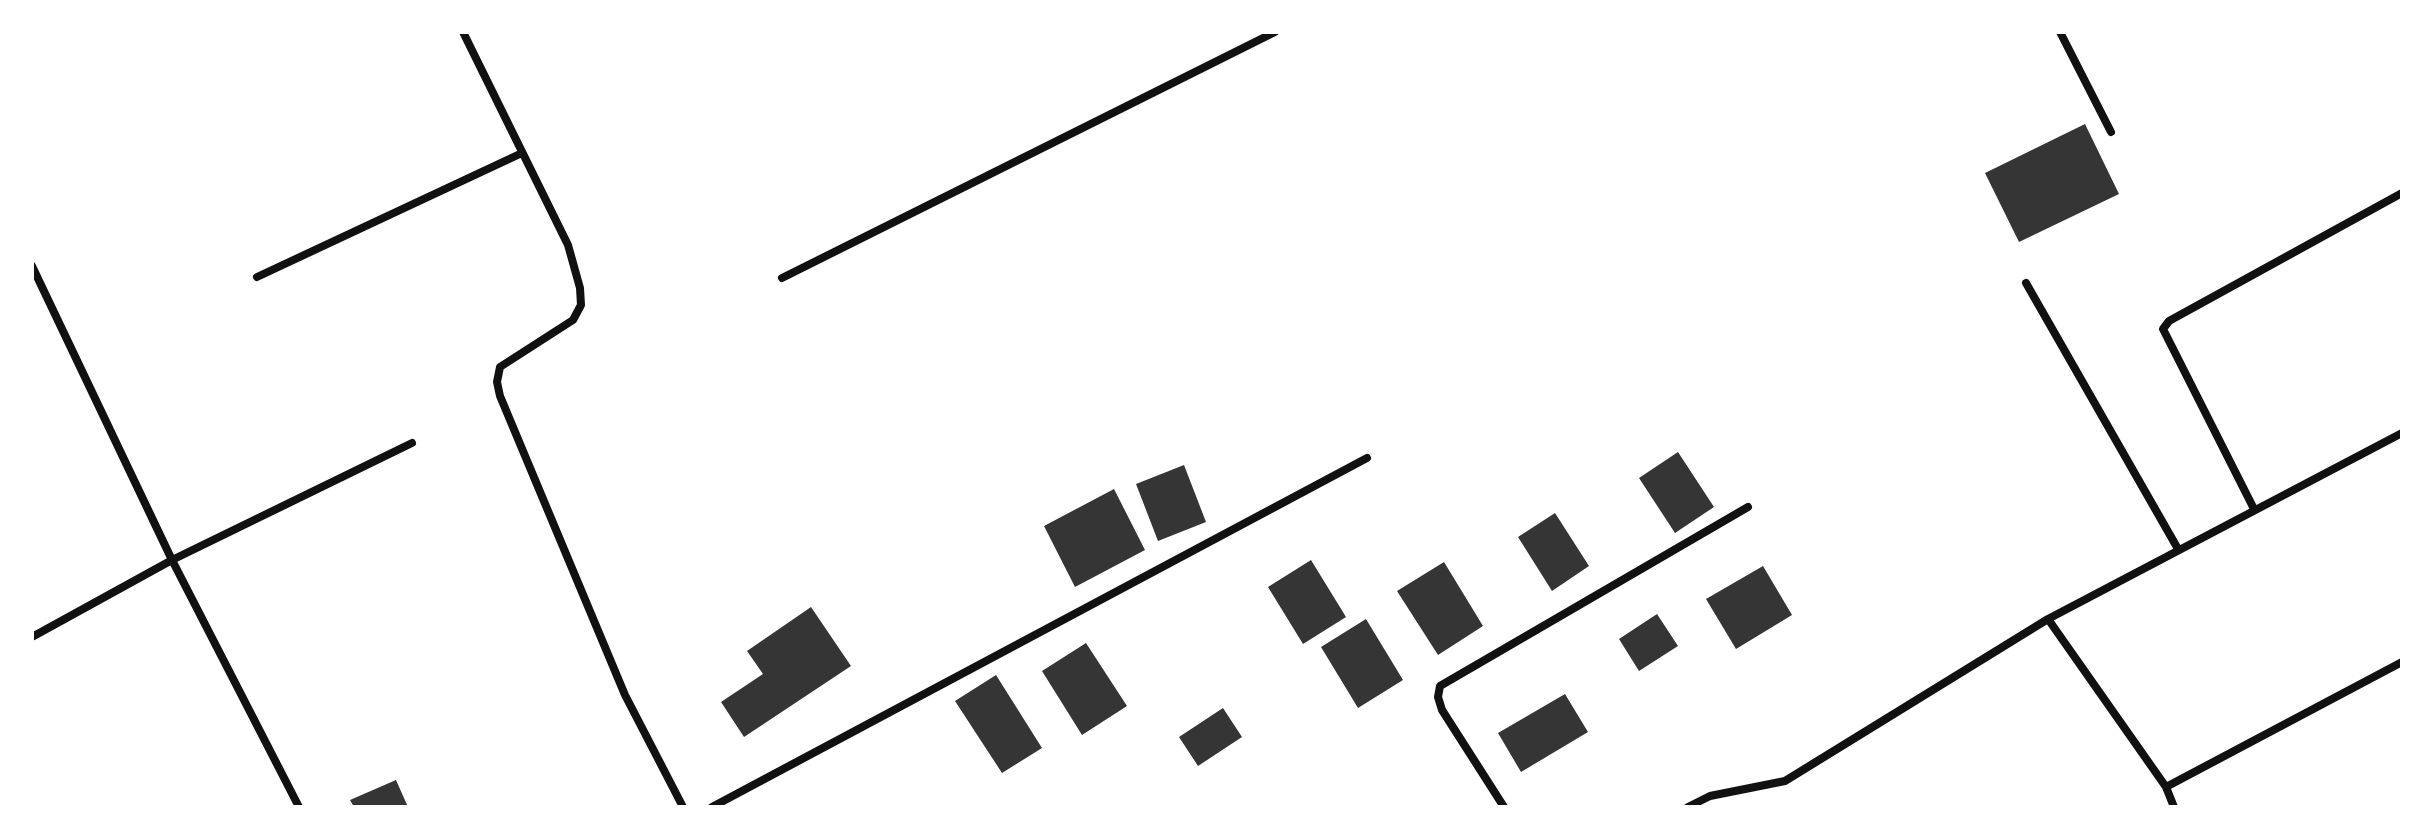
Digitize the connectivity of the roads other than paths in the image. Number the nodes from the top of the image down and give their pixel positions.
1 (463, 32) edge
2 (1275, 32) edge
3 (2060, 32) edge
4 (2111, 132) dead end
5 (522, 153) junction
6 (2402, 193) edge
7 (32, 266) edge
8 (257, 277) dead end
9 (782, 278) dead end
10 (2026, 283) dead end
11 (2402, 433) edge
12 (412, 443) dead end
13 (1367, 458) dead end
14 (1748, 507) dead end
15 (2254, 509) junction
16 (2178, 549) junction
17 (172, 560) junction
18 (2048, 619) junction
19 (32, 637) edge
20 (2402, 662) edge
21 (2166, 787) junction
22 (299, 807) edge
23 (683, 807) edge
24 (712, 807) edge
25 (1504, 807) edge
26 (1688, 807) edge
27 (2174, 807) edge

1 - 5 street
2 - 9 street
3 - 4 street
5 - 8 street
5 - 23 street
6 - 15 street
7 - 17 street
10 - 16 street
11 - 15 street
12 - 17 street
13 - 24 street
14 - 25 street
15 - 16 street
16 - 18 street
17 - 19 street
17 - 22 street
18 - 21 street
18 - 26 street
20 - 21 street
21 - 27 street

